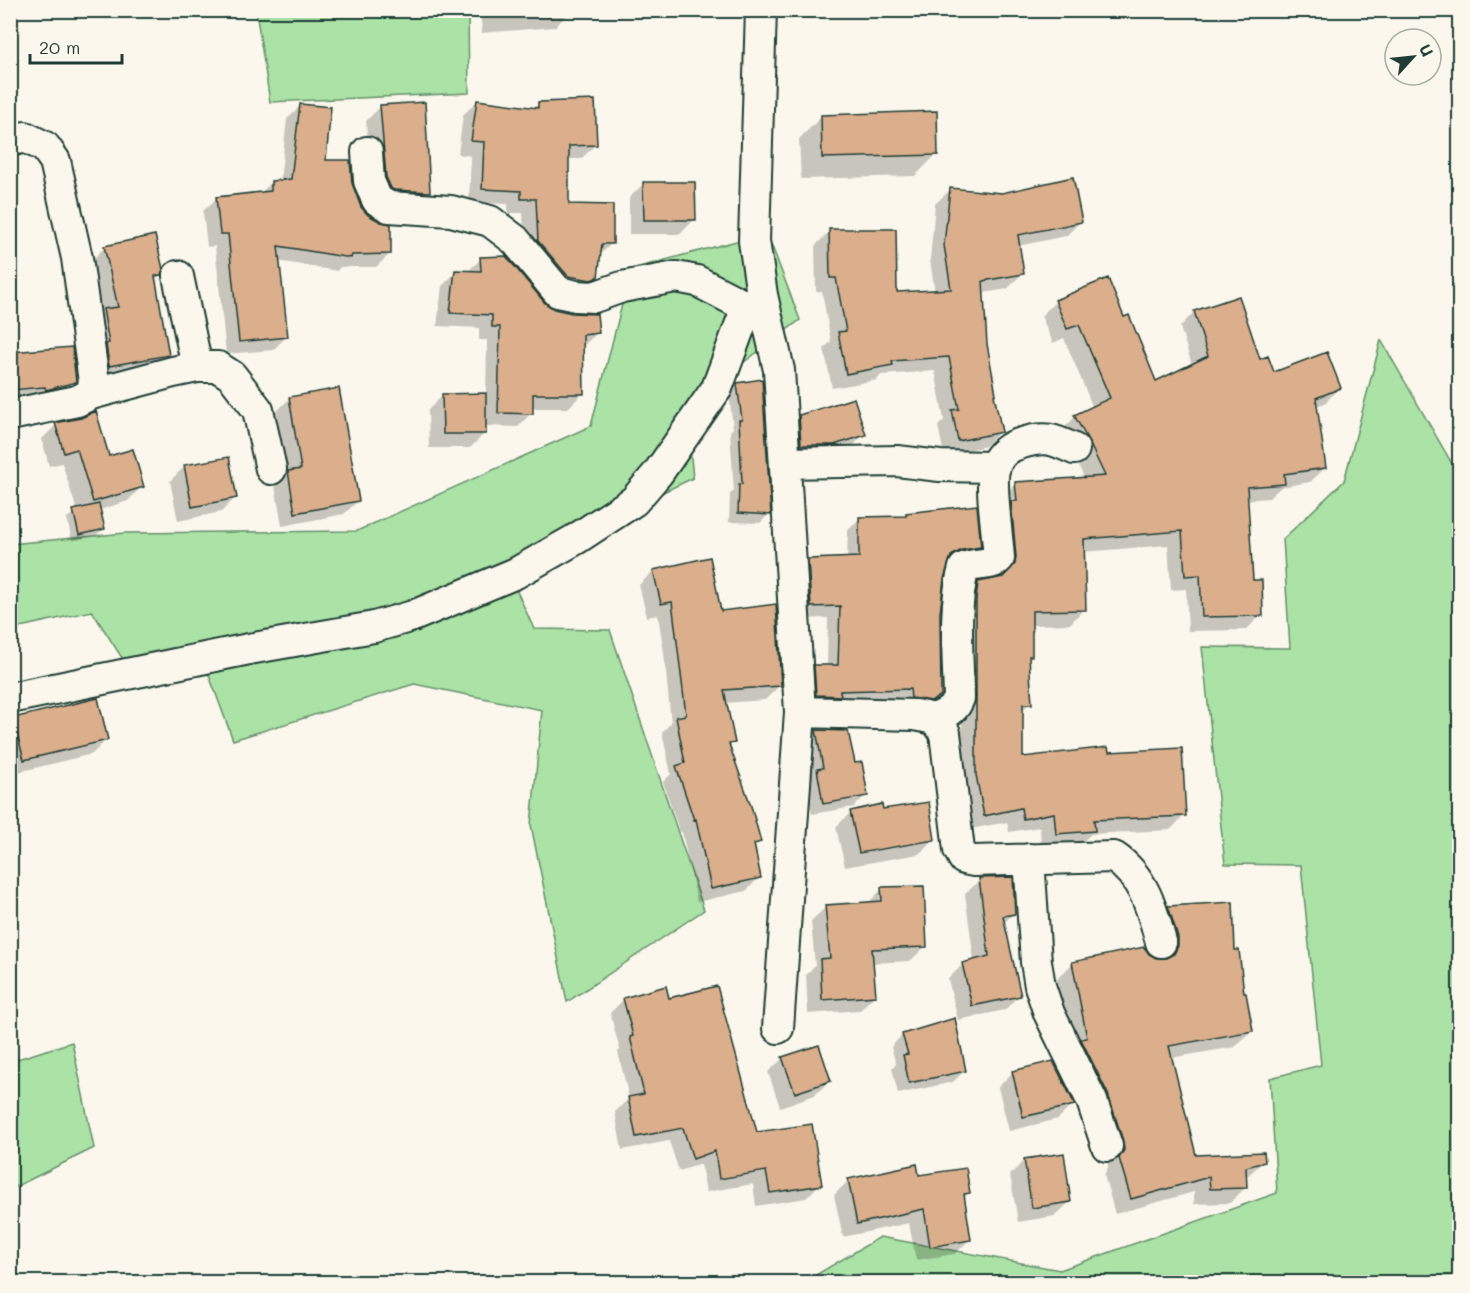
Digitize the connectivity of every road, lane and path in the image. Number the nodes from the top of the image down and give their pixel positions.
1 (761, 10) edge
2 (10, 141) edge
3 (367, 152) dead end
4 (178, 276) dead end
5 (754, 301) junction
6 (197, 367) junction
7 (91, 394) junction
8 (10, 415) edge
9 (1074, 449) dead end
10 (784, 463) junction
11 (995, 467) junction
12 (271, 469) dead end
13 (10, 698) edge
14 (800, 712) junction
15 (935, 719) junction
16 (1029, 860) junction
17 (1161, 942) dead end
18 (778, 1028) dead end
19 (1107, 1146) dead end

1 - 5 street
2 - 7 street
3 - 5 street
4 - 6 street
5 - 10 street
5 - 13 street
6 - 7 street
6 - 12 street
7 - 8 street
9 - 11 street
10 - 11 street
10 - 14 street
11 - 15 street
14 - 15 street
14 - 18 street
15 - 16 street
16 - 17 street
16 - 19 street

